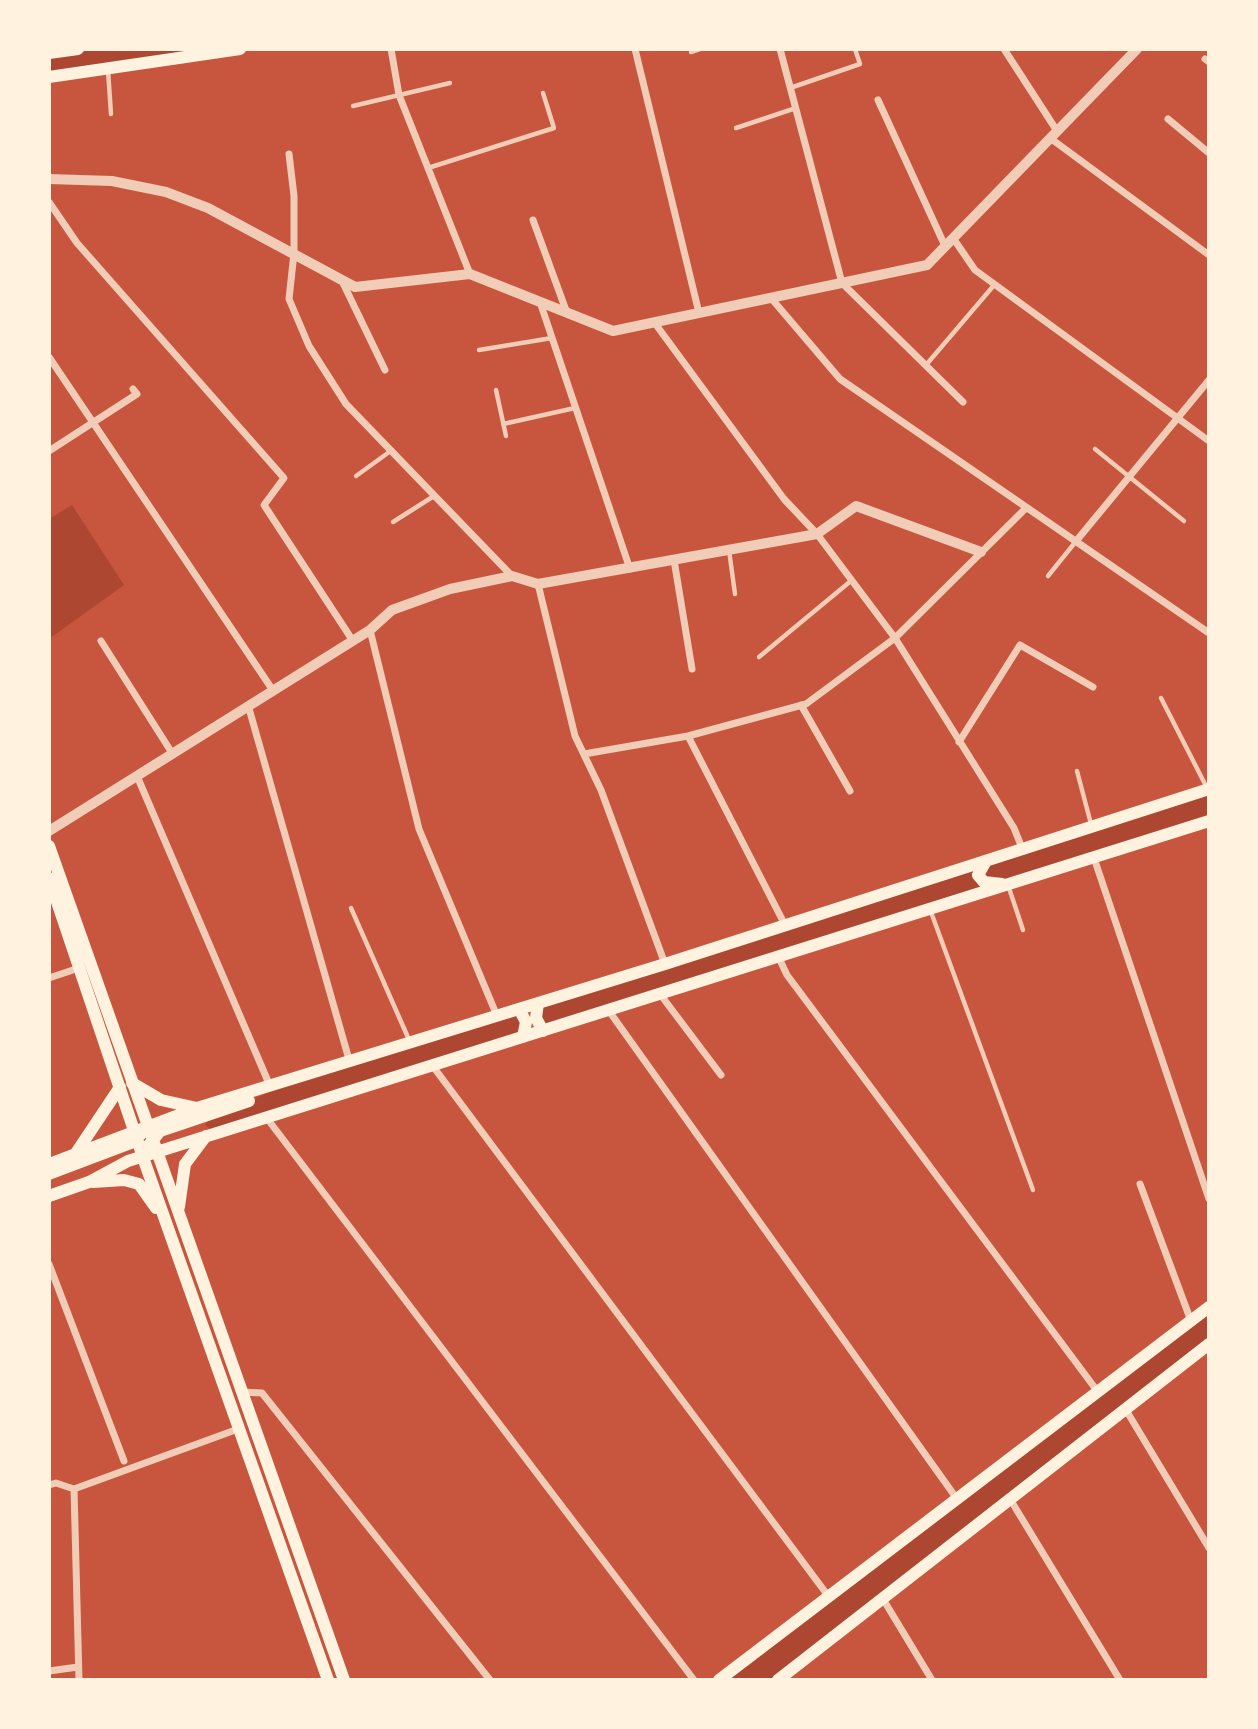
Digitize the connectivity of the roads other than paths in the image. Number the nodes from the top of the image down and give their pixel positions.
1 (78, 49) edge
2 (240, 49) edge
3 (391, 49) edge
4 (635, 49) edge
5 (701, 49) edge
6 (780, 49) edge
7 (855, 49) edge
8 (1004, 49) edge
9 (1136, 49) edge
10 (55, 51) edge
11 (691, 52) dead end
12 (108, 69) junction
13 (49, 77) edge
14 (450, 83) dead end
15 (790, 88) junction
16 (543, 93) dead end
17 (399, 95) junction
18 (878, 100) dead end
19 (353, 106) dead end
20 (796, 108) junction
21 (111, 114) dead end
22 (1168, 119) dead end
23 (736, 128) dead end
24 (1054, 134) junction
25 (1209, 153) edge
26 (289, 154) dead end
27 (428, 169) junction
28 (49, 179) edge
29 (49, 202) edge
30 (533, 220) dead end
31 (949, 242) junction
32 (294, 253) junction
33 (1209, 255) edge
34 (470, 274) junction
35 (342, 281) junction
36 (842, 283) junction
37 (995, 284) junction
38 (771, 298) junction
39 (540, 302) junction
40 (567, 313) junction
41 (699, 313) junction
42 (654, 323) junction
43 (552, 338) junction
44 (479, 350) dead end
45 (49, 357) edge
46 (926, 365) junction
47 (385, 370) dead end
48 (1209, 380) edge
49 (133, 388) dead end
50 (496, 390) dead end
51 (963, 402) dead end
52 (575, 408) junction
53 (1178, 417) junction
54 (93, 423) junction
55 (503, 424) junction
56 (506, 436) dead end
57 (1209, 441) edge
58 (1094, 449) dead end
59 (49, 450) edge
60 (392, 450) junction
61 (356, 476) dead end
62 (1130, 476) junction
63 (436, 494) junction
64 (1025, 509) junction
65 (1184, 521) dead end
66 (393, 522) dead end
67 (817, 534) junction
68 (1077, 540) junction
69 (729, 550) junction
70 (981, 552) junction
71 (674, 560) junction
72 (630, 569) junction
73 (512, 576) junction
74 (1048, 576) dead end
75 (852, 580) junction
76 (538, 584) junction
77 (736, 594) dead end
78 (370, 630) junction
79 (1209, 633) edge
80 (895, 638) junction
81 (101, 641) dead end
82 (353, 641) junction
83 (759, 657) dead end
84 (692, 669) dead end
85 (1093, 687) dead end
86 (272, 689) junction
87 (1161, 698) dead end
88 (248, 705) junction
89 (801, 705) junction
90 (688, 736) junction
91 (959, 743) junction
92 (172, 753) junction
93 (584, 754) junction
94 (1077, 771) dead end
95 (137, 775) junction
96 (1209, 789) edge
97 (850, 791) dead end
98 (1209, 821) edge
99 (1092, 827) junction
100 (49, 831) edge
101 (49, 846) edge
102 (1022, 848) junction
103 (1094, 858) junction
104 (986, 860) junction
105 (49, 878) edge
106 (1006, 884) junction
107 (351, 908) dead end
108 (929, 908) junction
109 (785, 925) junction
110 (1023, 930) dead end
111 (778, 955) junction
112 (665, 964) junction
113 (79, 968) junction
114 (49, 978) edge
115 (660, 994) junction
116 (538, 1003) junction
117 (519, 1009) junction
118 (610, 1011) junction
119 (497, 1016) junction
120 (543, 1031) junction
121 (523, 1037) junction
122 (411, 1042) junction
123 (350, 1063) junction
124 (432, 1065) junction
125 (721, 1075) dead end
126 (300, 1077) junction
127 (126, 1085) junction
128 (270, 1086) junction
129 (197, 1108) junction
130 (266, 1117) junction
131 (136, 1134) junction
132 (206, 1136) junction
133 (157, 1139) junction
134 (76, 1153) junction
135 (143, 1156) junction
136 (49, 1164) edge
137 (49, 1174) edge
138 (89, 1182) junction
139 (1140, 1184) dead end
140 (1033, 1190) dead end
141 (49, 1196) edge
142 (1209, 1199) edge
143 (179, 1214) junction
144 (165, 1221) junction
145 (49, 1264) edge
146 (1209, 1307) edge
147 (1191, 1321) junction
148 (1209, 1344) edge
149 (241, 1392) junction
150 (1098, 1392) junction
151 (1126, 1410) junction
152 (238, 1429) junction
153 (124, 1461) dead end
154 (49, 1485) edge
155 (74, 1489) junction
156 (957, 1499) junction
157 (1010, 1499) junction
158 (1209, 1548) edge
159 (829, 1597) junction
160 (883, 1599) junction
161 (78, 1667) junction
162 (49, 1671) edge
163 (79, 1680) edge
164 (328, 1680) edge
165 (344, 1680) edge
166 (491, 1680) edge
167 (694, 1680) edge
168 (719, 1680) edge
169 (778, 1680) edge
170 (932, 1680) edge
171 (1120, 1680) edge

1 - 10 main road
2 - 12 main road
3 - 17 street
4 - 41 street
5 - 11 lane
6 - 15 street
7 - 15 lane
8 - 24 street
9 - 24 street
12 - 13 main road
12 - 21 lane
14 - 17 lane
15 - 20 street
16 - 27 lane
17 - 19 lane
17 - 27 street
18 - 31 street
20 - 23 lane
20 - 36 street
22 - 25 street
24 - 31 street
24 - 33 street
26 - 32 street
27 - 34 street
28 - 32 street
29 - 82 street
30 - 40 street
31 - 36 street
31 - 37 street
32 - 35 street
32 - 60 street
34 - 35 street
34 - 39 street
35 - 47 street
36 - 38 street
36 - 46 street
37 - 46 lane
37 - 53 street
38 - 41 street
38 - 64 street
39 - 40 street
39 - 43 street
40 - 42 street
41 - 42 street
42 - 67 street
43 - 44 lane
43 - 52 street
45 - 54 street
46 - 51 street
48 - 53 street
49 - 54 street
50 - 55 lane
52 - 55 lane
52 - 72 street
53 - 57 street
53 - 62 street
54 - 59 street
54 - 86 street
55 - 56 lane
58 - 62 lane
60 - 61 lane
60 - 63 street
62 - 65 lane
62 - 68 street
63 - 66 lane
63 - 73 street
64 - 68 street
64 - 70 street
67 - 69 street
67 - 70 street
67 - 75 street
68 - 74 lane
68 - 79 street
69 - 71 street
69 - 77 lane
70 - 80 street
71 - 72 street
71 - 84 street
72 - 76 street
73 - 76 street
73 - 78 street
75 - 80 street
75 - 83 lane
76 - 93 street
78 - 82 street
78 - 119 street
80 - 89 street
80 - 91 street
81 - 92 street
82 - 86 street
85 - 91 street
86 - 88 street
87 - 96 lane
88 - 92 street
88 - 123 street
89 - 90 street
89 - 97 street
90 - 93 street
90 - 109 street
91 - 102 street
92 - 95 street
93 - 112 street
94 - 99 lane
95 - 100 street
95 - 128 street
96 - 99 main road
98 - 103 main road
99 - 102 main road
101 - 127 main road
102 - 104 main road
103 - 106 main road
103 - 142 street
104 - 106 main road
104 - 109 main road
105 - 113 main road
106 - 108 main road
106 - 110 lane
107 - 122 lane
108 - 111 main road
108 - 140 lane
109 - 112 main road
111 - 115 main road
111 - 150 street
112 - 116 main road
113 - 114 street
113 - 127 main road
115 - 118 main road
115 - 125 street
116 - 117 main road
116 - 120 main road
117 - 119 main road
117 - 121 main road
118 - 120 main road
118 - 156 street
119 - 122 main road
120 - 121 main road
121 - 124 main road
122 - 123 main road
123 - 126 main road
124 - 130 main road
124 - 159 street
126 - 128 main road
126 - 133 main road
127 - 129 main road
127 - 131 main road
127 - 133 main road
127 - 134 main road
128 - 129 main road
129 - 133 main road
130 - 132 main road
130 - 167 street
131 - 133 main road
131 - 134 main road
131 - 135 main road
131 - 137 main road
132 - 133 main road
132 - 143 main road
133 - 135 main road
133 - 143 main road
134 - 136 main road
135 - 138 main road
135 - 144 main road
138 - 141 main road
138 - 144 main road
139 - 147 street
143 - 149 main road
144 - 152 main road
145 - 153 street
146 - 147 main road
147 - 150 main road
148 - 151 main road
149 - 165 main road
149 - 166 street
150 - 156 main road
151 - 157 main road
151 - 158 street
152 - 155 street
152 - 164 main road
154 - 155 street
155 - 161 street
156 - 159 main road
157 - 160 main road
157 - 171 street
159 - 168 main road
160 - 169 main road
160 - 170 street
161 - 162 street
161 - 163 street

